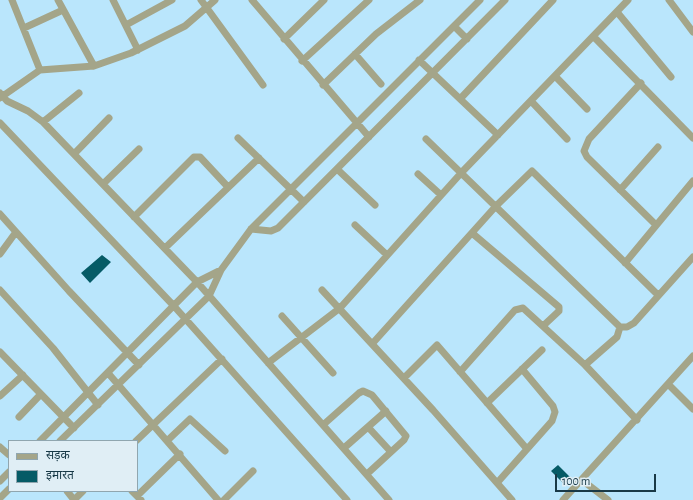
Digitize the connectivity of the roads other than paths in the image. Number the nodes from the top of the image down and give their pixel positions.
1 (12, 0) edge
2 (58, 0) edge
3 (113, 0) edge
4 (172, 0) edge
5 (200, 0) edge
6 (215, 0) edge
7 (252, 0) edge
8 (324, 0) edge
9 (369, 0) edge
10 (420, 0) edge
11 (480, 0) edge
12 (553, 0) edge
13 (628, 0) edge
14 (669, 0) edge
15 (500, 2) edge
16 (207, 8) junction
17 (63, 10) junction
18 (618, 12) junction
19 (126, 25) junction
20 (454, 26) junction
21 (24, 28) junction
22 (693, 32) edge
23 (594, 37) junction
24 (284, 38) junction
25 (467, 39) junction
26 (138, 50) junction
27 (355, 54) junction
28 (302, 60) junction
29 (419, 60) junction
30 (94, 66) junction
31 (40, 70) junction
32 (433, 73) junction
33 (555, 76) junction
34 (671, 77) dead end
35 (640, 83) junction
36 (381, 84) dead end
37 (263, 85) dead end
38 (323, 85) junction
39 (79, 93) dead end
40 (1, 96) edge
41 (460, 99) junction
42 (531, 101) junction
43 (587, 110) dead end
44 (109, 118) dead end
45 (43, 122) junction
46 (356, 123) junction
47 (0, 124) edge
48 (498, 135) junction
49 (369, 137) junction
50 (238, 138) dead end
51 (567, 138) dead end
52 (693, 138) edge
53 (426, 139) dead end
54 (658, 147) dead end
55 (139, 148) dead end
56 (74, 154) junction
57 (259, 158) junction
58 (337, 169) junction
59 (462, 172) junction
60 (418, 174) dead end
61 (693, 181) edge
62 (103, 184) junction
63 (228, 188) junction
64 (290, 189) junction
65 (620, 190) junction
66 (441, 195) junction
67 (304, 202) junction
68 (375, 205) dead end
69 (496, 206) junction
70 (0, 214) edge
71 (134, 217) junction
72 (656, 224) junction
73 (354, 225) dead end
74 (251, 229) junction
75 (16, 232) junction
76 (472, 233) junction
77 (165, 248) junction
78 (0, 254) edge
79 (387, 255) junction
80 (693, 257) edge
81 (625, 263) junction
82 (221, 270) junction
83 (197, 282) junction
84 (0, 290) edge
85 (322, 290) dead end
86 (658, 295) junction
87 (210, 296) junction
88 (173, 305) junction
89 (340, 308) junction
90 (282, 316) dead end
91 (186, 319) junction
92 (543, 326) junction
93 (620, 327) junction
94 (302, 337) junction
95 (372, 344) junction
96 (542, 350) dead end
97 (0, 352) edge
98 (128, 353) junction
99 (693, 356) edge
100 (222, 359) junction
101 (268, 363) junction
102 (139, 364) junction
103 (585, 365) junction
104 (522, 369) junction
105 (460, 372) junction
106 (108, 373) junction
107 (333, 373) dead end
108 (23, 375) junction
109 (404, 378) junction
110 (119, 384) junction
111 (668, 384) junction
112 (88, 393) junction
113 (41, 394) junction
114 (0, 396) edge
115 (487, 403) junction
116 (98, 405) junction
117 (693, 409) edge
118 (386, 411) junction
119 (18, 417) dead end
120 (63, 417) junction
121 (636, 420) junction
122 (154, 424) junction
123 (323, 425) junction
124 (368, 427) junction
125 (74, 428) junction
126 (41, 440) edge
127 (61, 440) edge
128 (137, 440) edge
129 (168, 440) junction
130 (0, 446) edge
131 (344, 448) junction
132 (527, 449) junction
133 (225, 451) dead end
134 (391, 452) junction
135 (8, 454) edge
136 (180, 454) junction
137 (253, 471) dead end
138 (8, 473) edge
139 (367, 474) junction
140 (0, 480) edge
141 (582, 480) junction
142 (497, 484) junction
143 (8, 491) edge
144 (69, 492) edge
145 (136, 496) edge
146 (78, 497) edge
147 (0, 498) edge
148 (343, 498) edge
149 (387, 499) edge
150 (218, 500) edge
151 (224, 500) edge
152 (512, 500) edge
153 (563, 500) edge
154 (608, 500) edge

1 - 21 street
2 - 17 street
3 - 19 street
4 - 19 street
5 - 16 street
6 - 16 street
7 - 24 street
8 - 24 street
9 - 28 street
10 - 27 street
11 - 20 street
12 - 41 street
13 - 18 street
14 - 22 street
15 - 25 street
16 - 26 street
16 - 37 street
17 - 21 street
17 - 30 street
18 - 23 street
18 - 34 street
19 - 26 street
20 - 25 street
20 - 29 street
21 - 31 street
23 - 33 street
23 - 35 street
24 - 28 street
25 - 32 street
26 - 30 street
27 - 36 street
27 - 38 street
28 - 38 street
29 - 32 street
29 - 46 street
30 - 31 street
31 - 40 street
32 - 41 street
32 - 49 street
33 - 42 street
33 - 43 street
35 - 52 street
35 - 65 street
38 - 46 street
39 - 45 street
40 - 45 street
41 - 48 street
42 - 48 street
42 - 51 street
44 - 56 street
45 - 56 street
46 - 49 street
46 - 64 street
47 - 88 street
48 - 59 street
49 - 58 street
50 - 57 street
53 - 59 street
54 - 65 street
55 - 62 street
56 - 62 street
57 - 63 street
57 - 64 street
58 - 67 street
58 - 68 street
59 - 66 street
59 - 69 street
60 - 66 street
61 - 72 street
62 - 71 street
63 - 71 street
63 - 77 street
64 - 67 street
64 - 74 street
65 - 72 street
66 - 79 street
67 - 74 street
69 - 76 street
69 - 81 street
69 - 93 street
70 - 75 street
71 - 77 street
72 - 81 street
73 - 79 street
74 - 82 street
75 - 78 street
75 - 98 street
76 - 92 street
76 - 95 street
77 - 83 street
79 - 89 street
80 - 86 street
81 - 86 street
82 - 83 street
82 - 87 street
83 - 87 street
83 - 88 street
84 - 112 street
85 - 89 street
86 - 93 street
87 - 91 street
87 - 101 street
88 - 91 street
88 - 98 street
89 - 94 street
89 - 95 street
90 - 94 street
91 - 100 street
91 - 102 street
92 - 103 street
92 - 105 street
93 - 103 street
94 - 101 street
94 - 107 street
95 - 109 street
96 - 104 street
97 - 108 street
98 - 102 street
98 - 106 street
99 - 111 street
100 - 122 street
100 - 148 street
101 - 123 street
102 - 110 street
103 - 121 street
104 - 115 street
104 - 132 street
105 - 109 street
105 - 115 street
106 - 110 street
106 - 112 street
108 - 113 street
108 - 114 street
109 - 142 street
110 - 116 street
110 - 122 street
111 - 117 street
111 - 121 street
112 - 116 street
112 - 120 street
113 - 119 street
113 - 120 street
115 - 132 street
116 - 125 street
118 - 123 street
118 - 124 street
118 - 134 street
120 - 125 street
120 - 126 street
121 - 141 street
122 - 128 street
122 - 129 street
123 - 131 street
124 - 131 street
124 - 134 street
125 - 127 street
129 - 133 street
129 - 136 street
130 - 135 street
131 - 139 street
132 - 142 street
134 - 139 street
136 - 145 street
136 - 150 street
137 - 151 street
138 - 140 street
139 - 149 street
141 - 153 street
141 - 154 street
142 - 152 street
143 - 147 street
144 - 146 street

